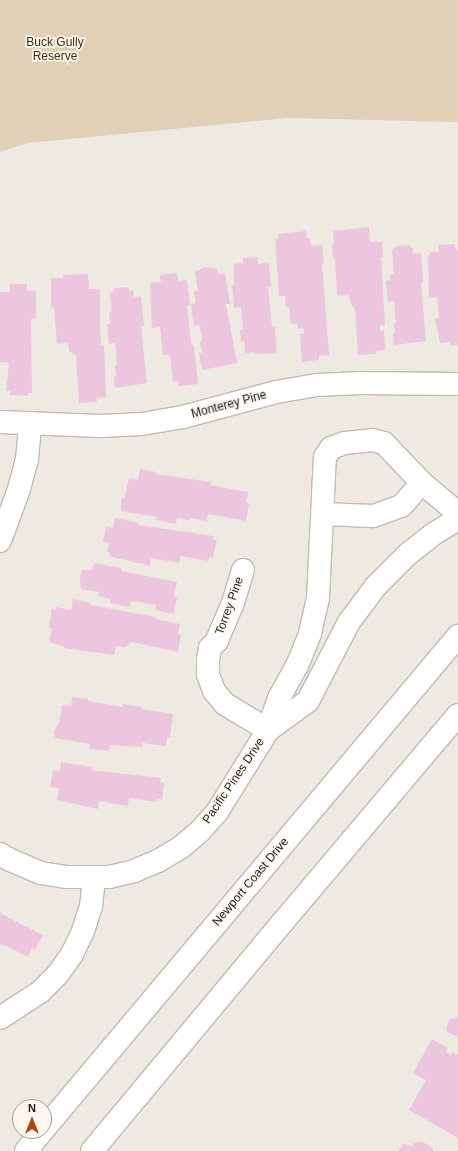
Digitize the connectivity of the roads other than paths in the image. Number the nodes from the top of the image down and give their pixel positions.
1 (458, 384) edge
2 (0, 422) edge
3 (30, 423) junction
4 (422, 483) junction
5 (323, 514) junction
6 (458, 514) edge
7 (458, 520) edge
8 (0, 541) edge
9 (243, 570) dead end
10 (458, 636) edge
11 (458, 715) edge
12 (268, 730) junction
13 (0, 854) edge
14 (94, 878) junction
15 (0, 1018) edge
16 (52, 1119) edge
17 (36, 1139) edge
18 (26, 1151) edge
19 (92, 1151) edge

1 - 3 street, Monterey Pine
2 - 3 street, Monterey Pine
3 - 8 street
4 - 5 street
4 - 5 street, Pacific Pines Drive
4 - 6 street, Pacific Pines Drive
5 - 12 street, Pacific Pines Drive
7 - 12 street, Pacific Pines Drive
9 - 12 street, Torrey Pine
10 - 16 street, Newport Coast Drive
11 - 19 street
12 - 14 street, Pacific Pines Drive
13 - 14 street, Pacific Pines Drive
14 - 15 street
17 - 18 street, Newport Coast Drive

